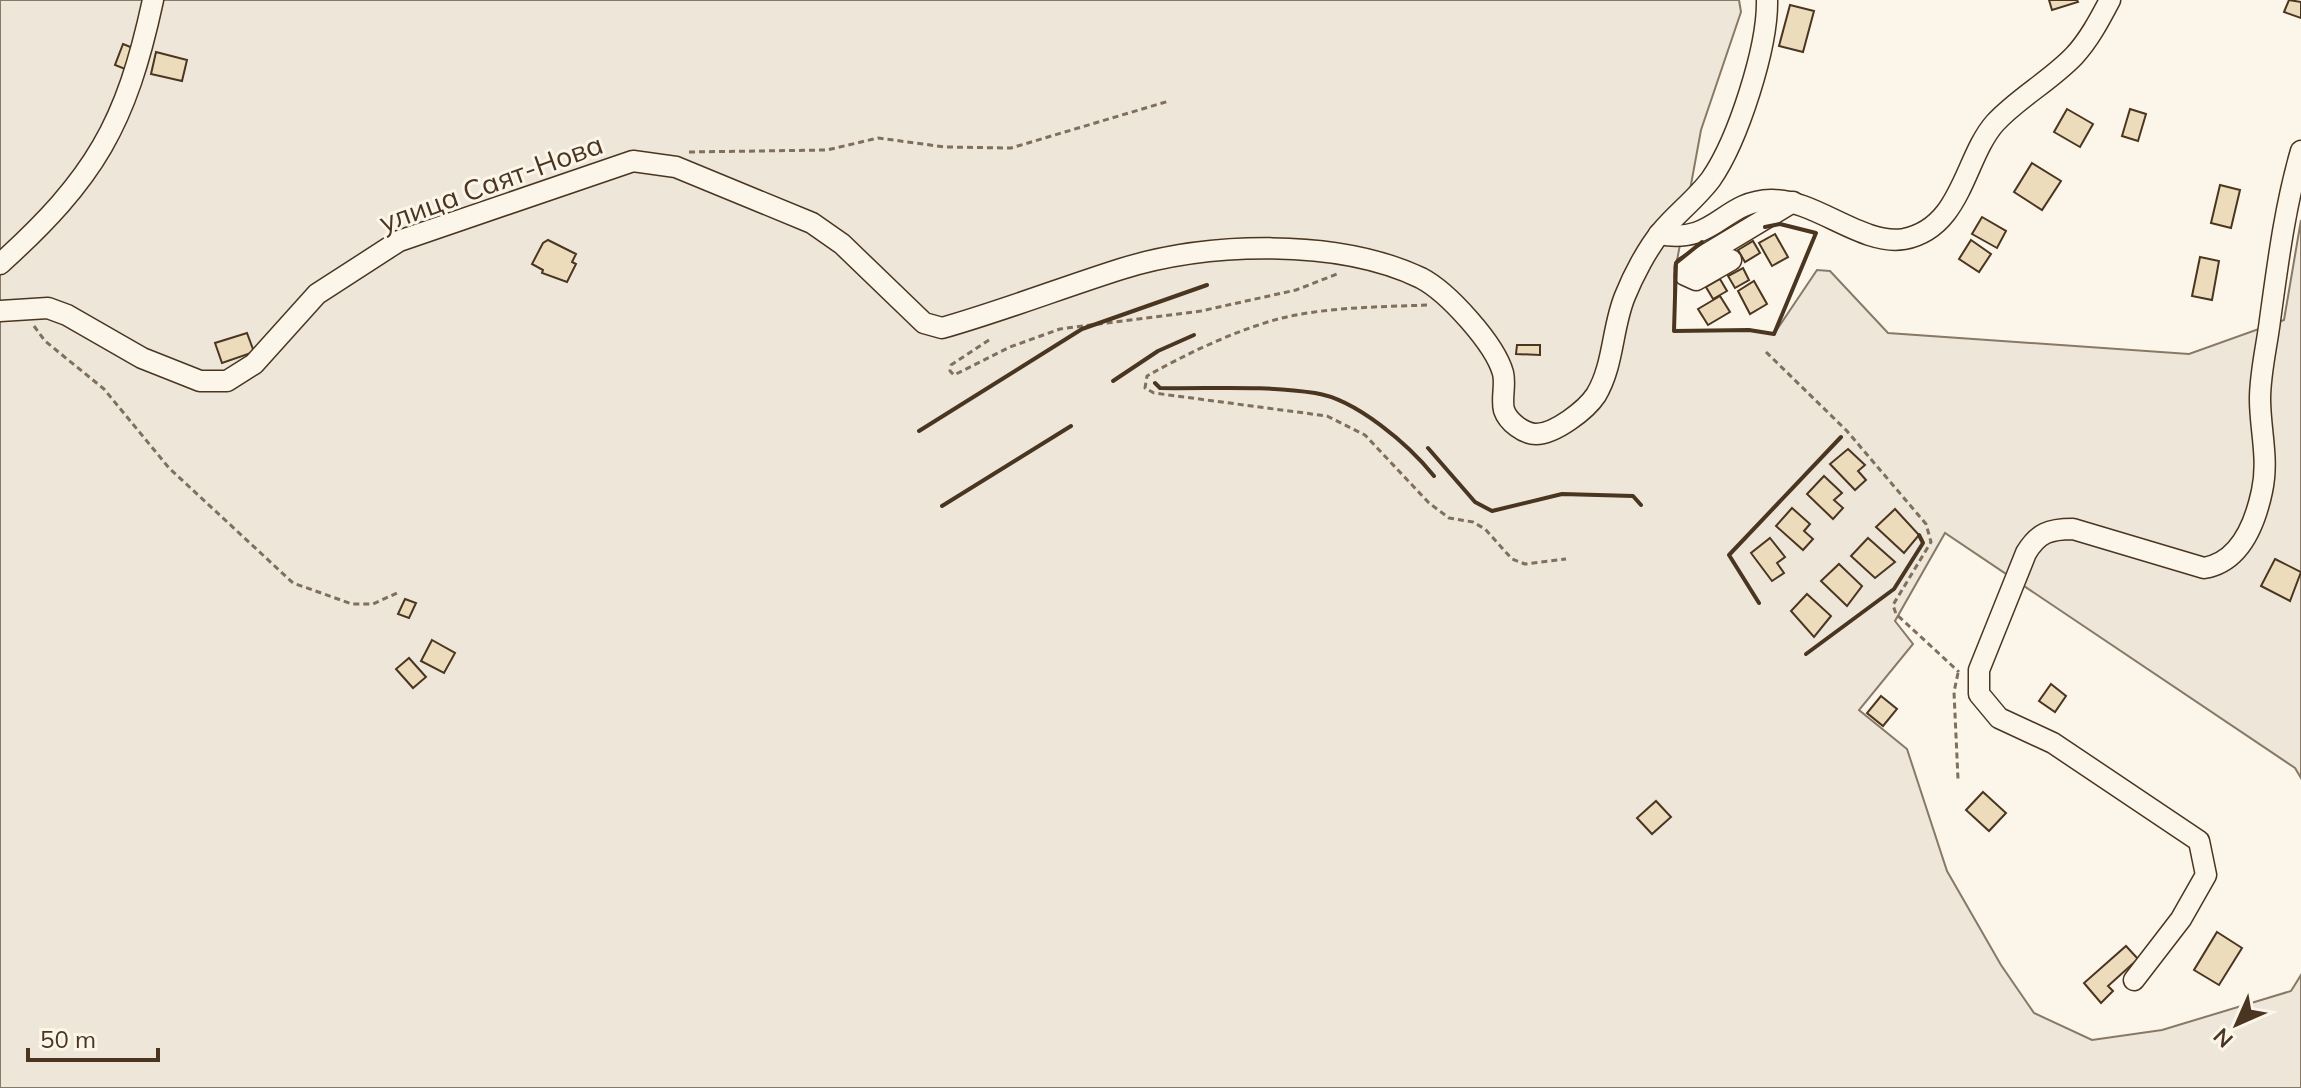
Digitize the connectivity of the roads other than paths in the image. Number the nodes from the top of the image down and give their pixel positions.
1 (153, 0) edge
2 (1767, 0) edge
3 (2110, 0) edge
4 (2301, 151) edge
5 (1793, 202) junction
6 (1659, 234) junction
7 (1731, 260) dead end
8 (0, 264) edge
9 (0, 311) edge
10 (2134, 980) dead end

1 - 8 street
2 - 6 street
3 - 5 street
4 - 10 street
5 - 6 street
5 - 7 street
6 - 9 street, улица Саят-Нова

